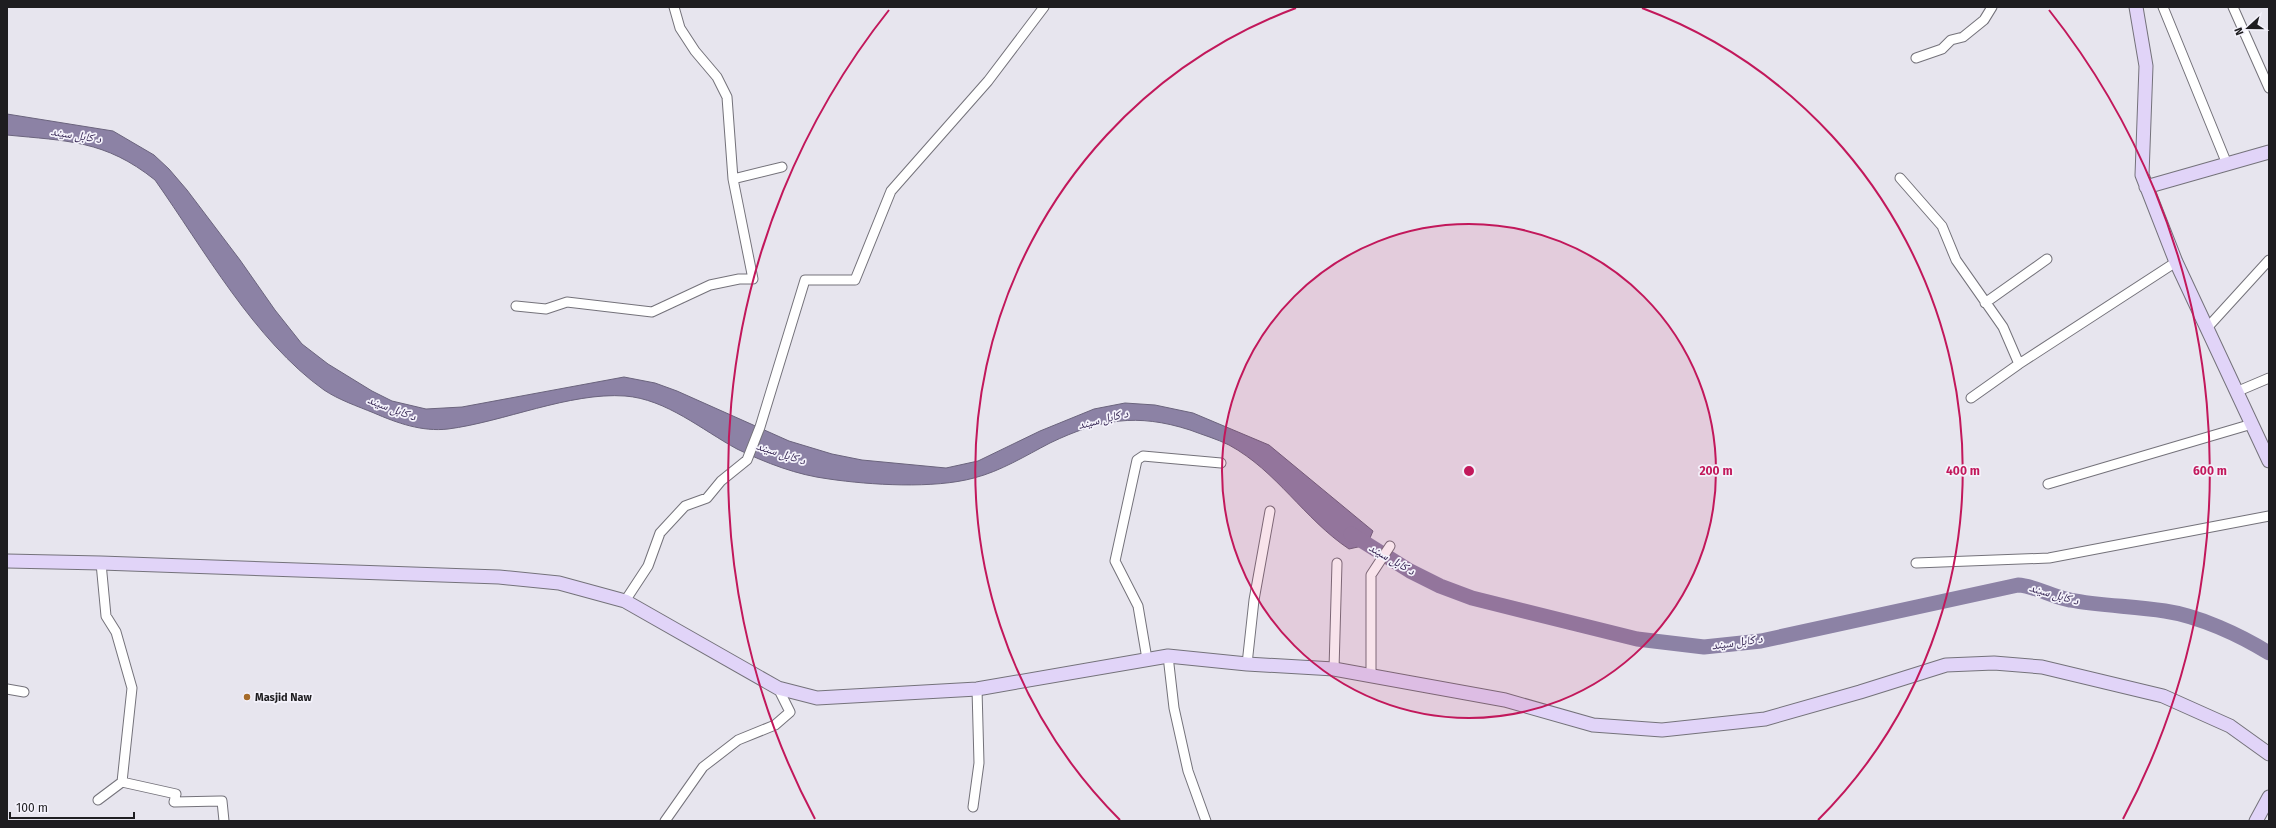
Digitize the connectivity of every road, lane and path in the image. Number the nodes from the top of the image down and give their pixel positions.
1 (674, 7) edge
2 (1044, 7) edge
3 (1992, 7) edge
4 (2136, 7) edge
5 (2163, 7) edge
6 (2233, 7) edge
7 (1916, 58) dead end
8 (2269, 88) edge
9 (2269, 152) edge
10 (2227, 164) junction
11 (782, 167) dead end
12 (1900, 178) dead end
13 (733, 179) junction
14 (2146, 187) junction
15 (2047, 259) dead end
16 (2269, 260) edge
17 (2176, 262) junction
18 (1985, 303) junction
19 (516, 306) dead end
20 (2207, 328) junction
21 (2019, 364) junction
22 (2269, 378) edge
23 (2236, 392) junction
24 (1970, 398) dead end
25 (2252, 424) junction
26 (2269, 461) edge
27 (1221, 462) dead end
28 (2048, 484) dead end
29 (1270, 511) dead end
30 (2269, 516) edge
31 (1390, 546) dead end
32 (7, 561) edge
33 (101, 563) junction
34 (1337, 563) dead end
35 (1916, 563) dead end
36 (625, 601) junction
37 (1168, 656) junction
38 (1147, 660) junction
39 (1247, 664) junction
40 (1334, 669) junction
41 (1370, 675) junction
42 (778, 688) junction
43 (7, 689) edge
44 (977, 689) junction
45 (24, 692) dead end
46 (2269, 754) edge
47 (122, 782) junction
48 (2269, 797) edge
49 (98, 800) dead end
50 (973, 807) dead end
51 (224, 821) edge
52 (665, 821) edge
53 (1206, 821) edge
54 (2256, 821) edge

1 - 13 street
2 - 36 street
3 - 7 street
4 - 14 main road
5 - 10 street
6 - 8 street
9 - 10 main road
10 - 14 main road
11 - 13 street
12 - 18 street
13 - 19 street
14 - 17 main road
15 - 18 street
16 - 20 street
17 - 20 main road
17 - 21 street
18 - 21 street
20 - 23 main road
21 - 24 street
22 - 23 street
23 - 25 main road
25 - 26 main road
25 - 28 street
27 - 38 street
29 - 39 street
30 - 35 street
31 - 41 street
32 - 33 main road
33 - 36 main road
33 - 47 street
34 - 40 street
36 - 42 main road
37 - 38 main road
37 - 39 main road
37 - 53 street
38 - 44 main road
39 - 40 main road
40 - 41 main road
41 - 46 main road
42 - 44 main road
42 - 52 street
43 - 45 street
44 - 50 street
47 - 49 street
47 - 51 street
48 - 54 main road

